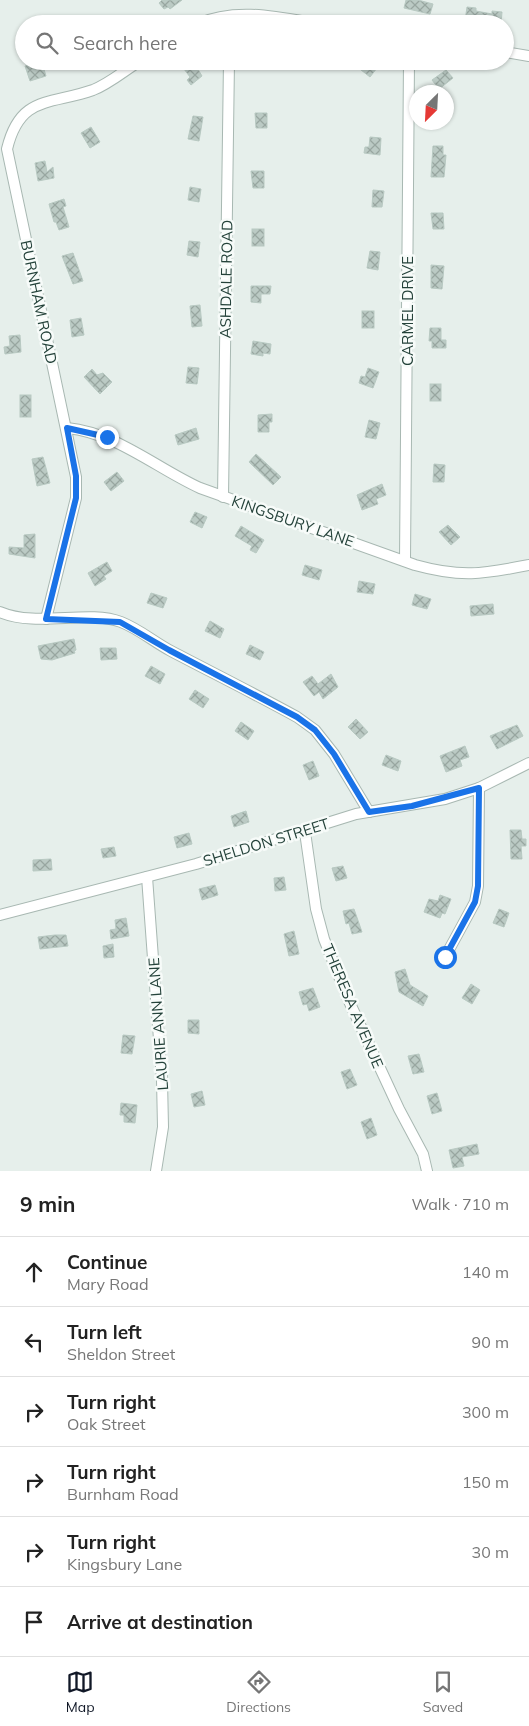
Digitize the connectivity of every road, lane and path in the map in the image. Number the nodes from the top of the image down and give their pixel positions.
1 (244, 15) edge
2 (263, 15) edge
3 (514, 54) edge
4 (529, 56) edge
5 (126, 70) edge
6 (229, 70) edge
7 (409, 70) edge
8 (67, 428) junction
9 (223, 496) junction
10 (404, 561) junction
11 (529, 565) edge
12 (0, 612) edge
13 (46, 619) junction
14 (529, 763) edge
15 (479, 788) junction
16 (369, 812) junction
17 (304, 832) junction
18 (148, 877) junction
19 (0, 915) edge
20 (445, 957) dead end
21 (156, 1171) edge
22 (427, 1171) edge

1 - 2 street
3 - 4 street
5 - 8 street, BURNHAM ROAD
6 - 9 street, ASHDALE ROAD
7 - 10 street, CARMEL DRIVE
8 - 9 street, KINGSBURY LANE
8 - 13 street, BURNHAM ROAD
9 - 10 street, KINGSBURY LANE
10 - 11 street, KINGSBURY LANE
12 - 13 street
13 - 16 street
14 - 15 street, SHELDON STREET
15 - 16 street, SHELDON STREET
15 - 20 street
16 - 17 street, SHELDON STREET
17 - 18 street, SHELDON STREET
17 - 22 street, THERESA AVENUE
18 - 19 street, SHELDON STREET
18 - 21 street, LAURIE ANN LANE

